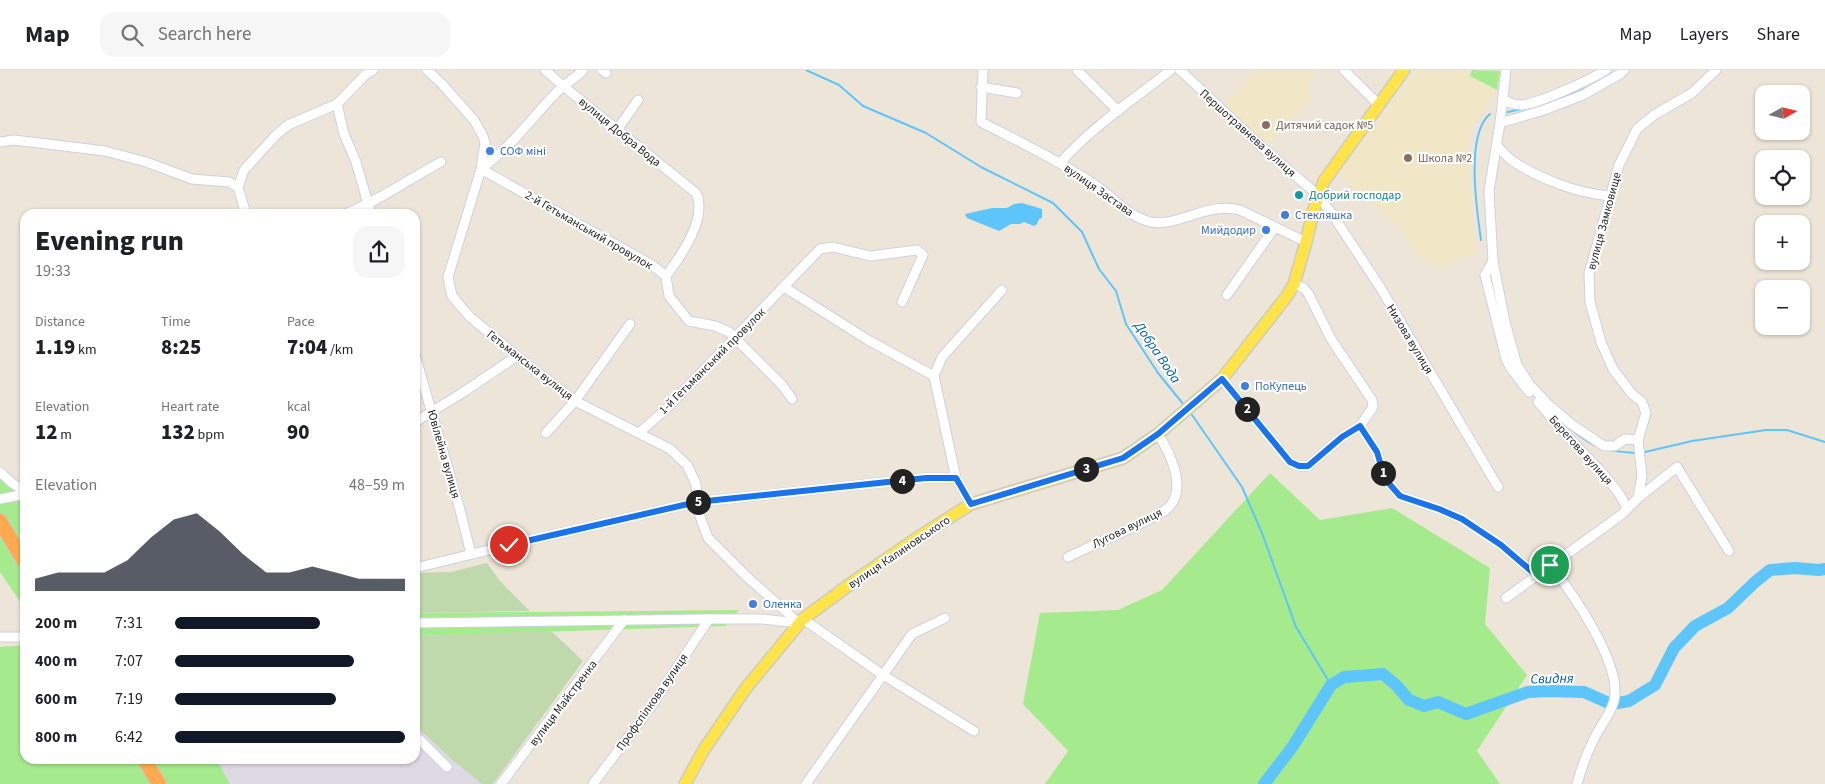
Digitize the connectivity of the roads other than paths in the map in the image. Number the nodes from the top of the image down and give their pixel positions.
1 (373, 70) edge
2 (427, 70) edge
3 (545, 70) edge
4 (583, 70) edge
5 (983, 70) edge
6 (1077, 70) edge
7 (1171, 70) edge
8 (1180, 70) edge
9 (1344, 70) edge
10 (1404, 70) edge
11 (1506, 70) edge
12 (1606, 70) edge
13 (1624, 70) edge
14 (1716, 70) edge
15 (563, 86) junction
16 (981, 87) junction
17 (1017, 92) dead end
18 (1503, 99) junction
19 (638, 100) dead end
20 (337, 104) junction
21 (1379, 105) junction
22 (1118, 111) junction
23 (1500, 123) junction
24 (617, 130) junction
25 (0, 142) edge
26 (1497, 146) junction
27 (441, 162) dead end
28 (1061, 162) junction
29 (481, 169) junction
30 (238, 187) junction
31 (1318, 195) junction
32 (1610, 196) junction
33 (245, 209) edge
34 (370, 209) edge
35 (1275, 227) junction
36 (1306, 242) junction
37 (666, 276) junction
38 (1294, 284) junction
39 (784, 287) junction
40 (1002, 290) dead end
41 (1227, 295) dead end
42 (902, 302) dead end
43 (630, 324) dead end
44 (735, 339) junction
45 (517, 356) junction
46 (420, 372) edge
47 (934, 376) junction
48 (1222, 379) junction
49 (1531, 390) junction
50 (792, 399) dead end
51 (575, 401) junction
52 (432, 412) junction
53 (420, 419) edge
54 (1360, 426) junction
55 (639, 432) junction
56 (546, 433) dead end
57 (1158, 434) junction
58 (1638, 440) junction
59 (0, 472) edge
60 (956, 478) junction
61 (1498, 487) dead end
62 (20, 488) edge
63 (20, 495) edge
64 (1638, 498) junction
65 (0, 499) edge
66 (697, 502) junction
67 (971, 504) junction
68 (1627, 508) junction
69 (0, 521) edge
70 (1729, 551) dead end
71 (471, 554) junction
72 (20, 555) edge
73 (1068, 557) dead end
74 (1550, 565) junction
75 (420, 567) edge
76 (1536, 575) junction
77 (1506, 598) dead end
78 (945, 618) dead end
79 (709, 619) junction
80 (624, 620) junction
81 (801, 621) junction
82 (420, 622) edge
83 (0, 637) edge
84 (20, 637) edge
85 (883, 675) junction
86 (974, 731) dead end
87 (420, 740) edge
88 (147, 764) edge
89 (447, 767) dead end
90 (159, 784) edge
91 (501, 784) edge
92 (593, 784) edge
93 (685, 784) edge
94 (806, 784) edge
95 (1577, 784) edge

1 - 20 street
2 - 29 street, Гетьманська вулиця
3 - 15 street, вулиця Добра Вода
4 - 15 street
5 - 16 street
6 - 22 street
7 - 22 street
8 - 31 street, Першотравнева вулиця
9 - 21 street
10 - 21 main road, вулиця Калиновського
11 - 18 street, Берегова вулиця
12 - 18 street
13 - 23 street
14 - 32 street, вулиця Замковище
15 - 24 street, вулиця Добра Вода
15 - 29 street
16 - 17 street
16 - 28 street, вулиця Застава
18 - 23 street, Берегова вулиця
19 - 24 street
20 - 30 street
20 - 34 street
21 - 31 main road, вулиця Калиновського
22 - 28 street
23 - 26 street, Берегова вулиця
24 - 37 street, вулиця Добра Вода
25 - 30 street
26 - 32 street
26 - 49 street, Берегова вулиця
27 - 34 street
28 - 35 street, вулиця Застава
29 - 37 street, 2-й Гетьманський провулок
29 - 45 street, Гетьманська вулиця
30 - 33 street
31 - 36 main road, вулиця Калиновського
31 - 61 street, Низова вулиця
32 - 58 street, вулиця Замковище
35 - 36 street, вулиця Застава
35 - 41 street
36 - 38 main road, вулиця Калиновського
37 - 44 street, 2-й Гетьманський провулок
38 - 48 main road, вулиця Калиновського
38 - 54 street
39 - 42 street, 1-й Гетьманський провулок
39 - 44 street, 1-й Гетьманський провулок
39 - 47 street
40 - 47 street
43 - 51 street
44 - 50 street, 2-й Гетьманський провулок
44 - 55 street, 1-й Гетьманський провулок
45 - 51 street, Гетьманська вулиця
45 - 52 street
46 - 52 street, Ювілейна вулиця
47 - 60 street
48 - 54 street
48 - 57 main road, вулиця Калиновського
49 - 58 street, Берегова вулиця
49 - 68 street, Берегова вулиця
51 - 55 street, Гетьманська вулиця
51 - 56 street
52 - 53 street
52 - 71 street, Ювілейна вулиця
54 - 76 street
55 - 66 street, Гетьманська вулиця
57 - 67 main road, вулиця Калиновського
57 - 73 street, Лугова вулиця
58 - 64 street
59 - 62 street
60 - 66 street
60 - 67 street
63 - 65 street
64 - 68 street
64 - 70 street
66 - 71 street
66 - 81 street, Гетьманська вулиця
67 - 81 main road, вулиця Калиновського
68 - 74 street
69 - 72 highway
71 - 75 street
74 - 76 street
74 - 95 street
76 - 77 street
78 - 85 street
79 - 80 street
79 - 81 street
79 - 92 street, Профспілкова вулиця
80 - 82 street
80 - 91 street, вулиця Майстренка
81 - 85 street, Гетьманська вулиця
81 - 93 main road, вулиця Калиновського
83 - 84 street
85 - 86 street
85 - 94 street
87 - 89 street
88 - 90 highway

